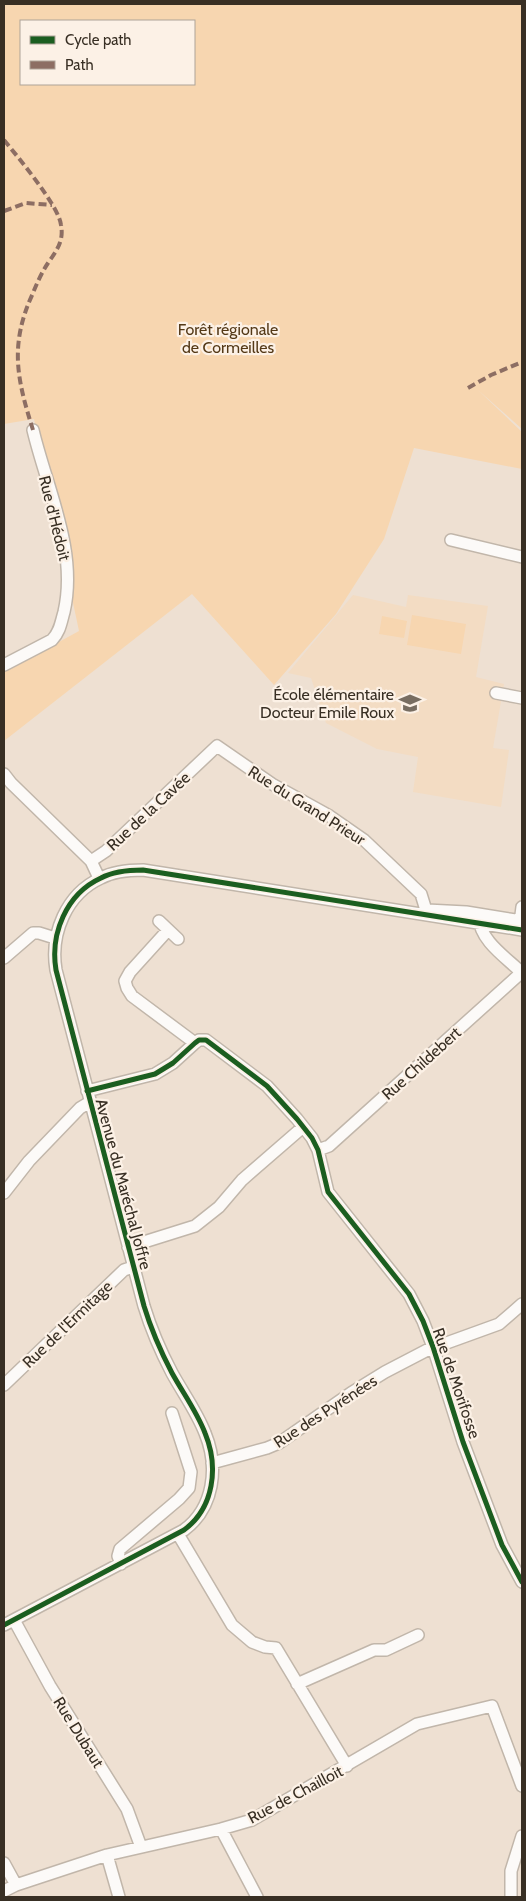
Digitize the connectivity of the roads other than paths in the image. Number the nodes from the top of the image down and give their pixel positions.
1 (33, 430) dead end
2 (452, 540) dead end
3 (522, 557) edge
4 (4, 665) edge
5 (496, 693) dead end
6 (522, 698) edge
7 (217, 746) joint
8 (4, 774) edge
9 (91, 861) junction
10 (99, 878) junction
11 (522, 907) edge
12 (426, 913) junction
13 (479, 919) junction
14 (159, 921) dead end
15 (522, 924) edge
16 (168, 930) junction
17 (55, 938) junction
18 (178, 939) dead end
19 (4, 958) edge
20 (522, 972) edge
21 (195, 1042) junction
22 (88, 1096) junction
23 (303, 1127) junction
24 (318, 1150) junction
25 (4, 1193) edge
26 (128, 1247) junction
27 (133, 1267) junction
28 (522, 1304) edge
29 (433, 1347) junction
30 (4, 1385) edge
31 (172, 1413) dead end
32 (212, 1463) junction
33 (178, 1534) junction
34 (121, 1564) junction
35 (522, 1582) edge
36 (9, 1622) edge
37 (418, 1635) dead end
38 (298, 1684) junction
39 (347, 1766) junction
40 (522, 1786) edge
41 (221, 1829) junction
42 (522, 1836) edge
43 (141, 1846) junction
44 (107, 1855) junction
45 (4, 1863) edge
46 (16, 1885) junction
47 (4, 1891) edge
48 (119, 1897) edge
49 (257, 1897) edge
50 (510, 1897) edge

1 - 4 street, Rue d'Hédoit
2 - 3 street
5 - 6 street
7 - 9 street, Rue de la Cavée
7 - 12 street, Rue du Grand Prieur
8 - 9 street
9 - 10 street, Rue de la Cavée
10 - 12 street, Avenue du Maréchal Joffre
10 - 17 street, Avenue du Maréchal Joffre
11 - 15 street
12 - 13 street, Avenue du Maréchal Joffre
12 - 13 street, Avenue du Maréchal Joffre
13 - 15 street
13 - 15 street
13 - 20 street
14 - 16 street
16 - 18 street
16 - 21 street
17 - 19 street
17 - 22 street, Avenue du Maréchal Joffre
20 - 24 street, Rue Childebert
21 - 22 street
21 - 23 street, Rue de Morifosse
22 - 25 street
22 - 26 street, Avenue du Maréchal Joffre
23 - 24 street, Rue de Morifosse
23 - 26 street
24 - 29 street, Rue de Morifosse
26 - 27 street, Avenue du Maréchal Joffre
27 - 30 street, Rue de l'Ermitage
27 - 32 street, Avenue du Maréchal Joffre
28 - 29 street, Rue des Pyrénées
29 - 32 street, Rue des Pyrénées
29 - 35 street, Rue de Morifosse
31 - 34 street
32 - 33 street, Avenue du Maréchal Joffre
33 - 34 street, Avenue du Maréchal Joffre
33 - 38 street
34 - 36 street, Avenue du Maréchal Joffre
36 - 43 street, Rue Dubaut
37 - 38 street
38 - 39 street
39 - 40 street, Rue de Chailloit
39 - 41 street, Rue de Chailloit
41 - 43 street, Rue de Chailloit
41 - 49 street
42 - 50 street
43 - 44 street, Rue de Chailloit
44 - 46 street, Rue de Chailloit
44 - 48 street
45 - 46 street
46 - 47 street, Rue de Chailloit

